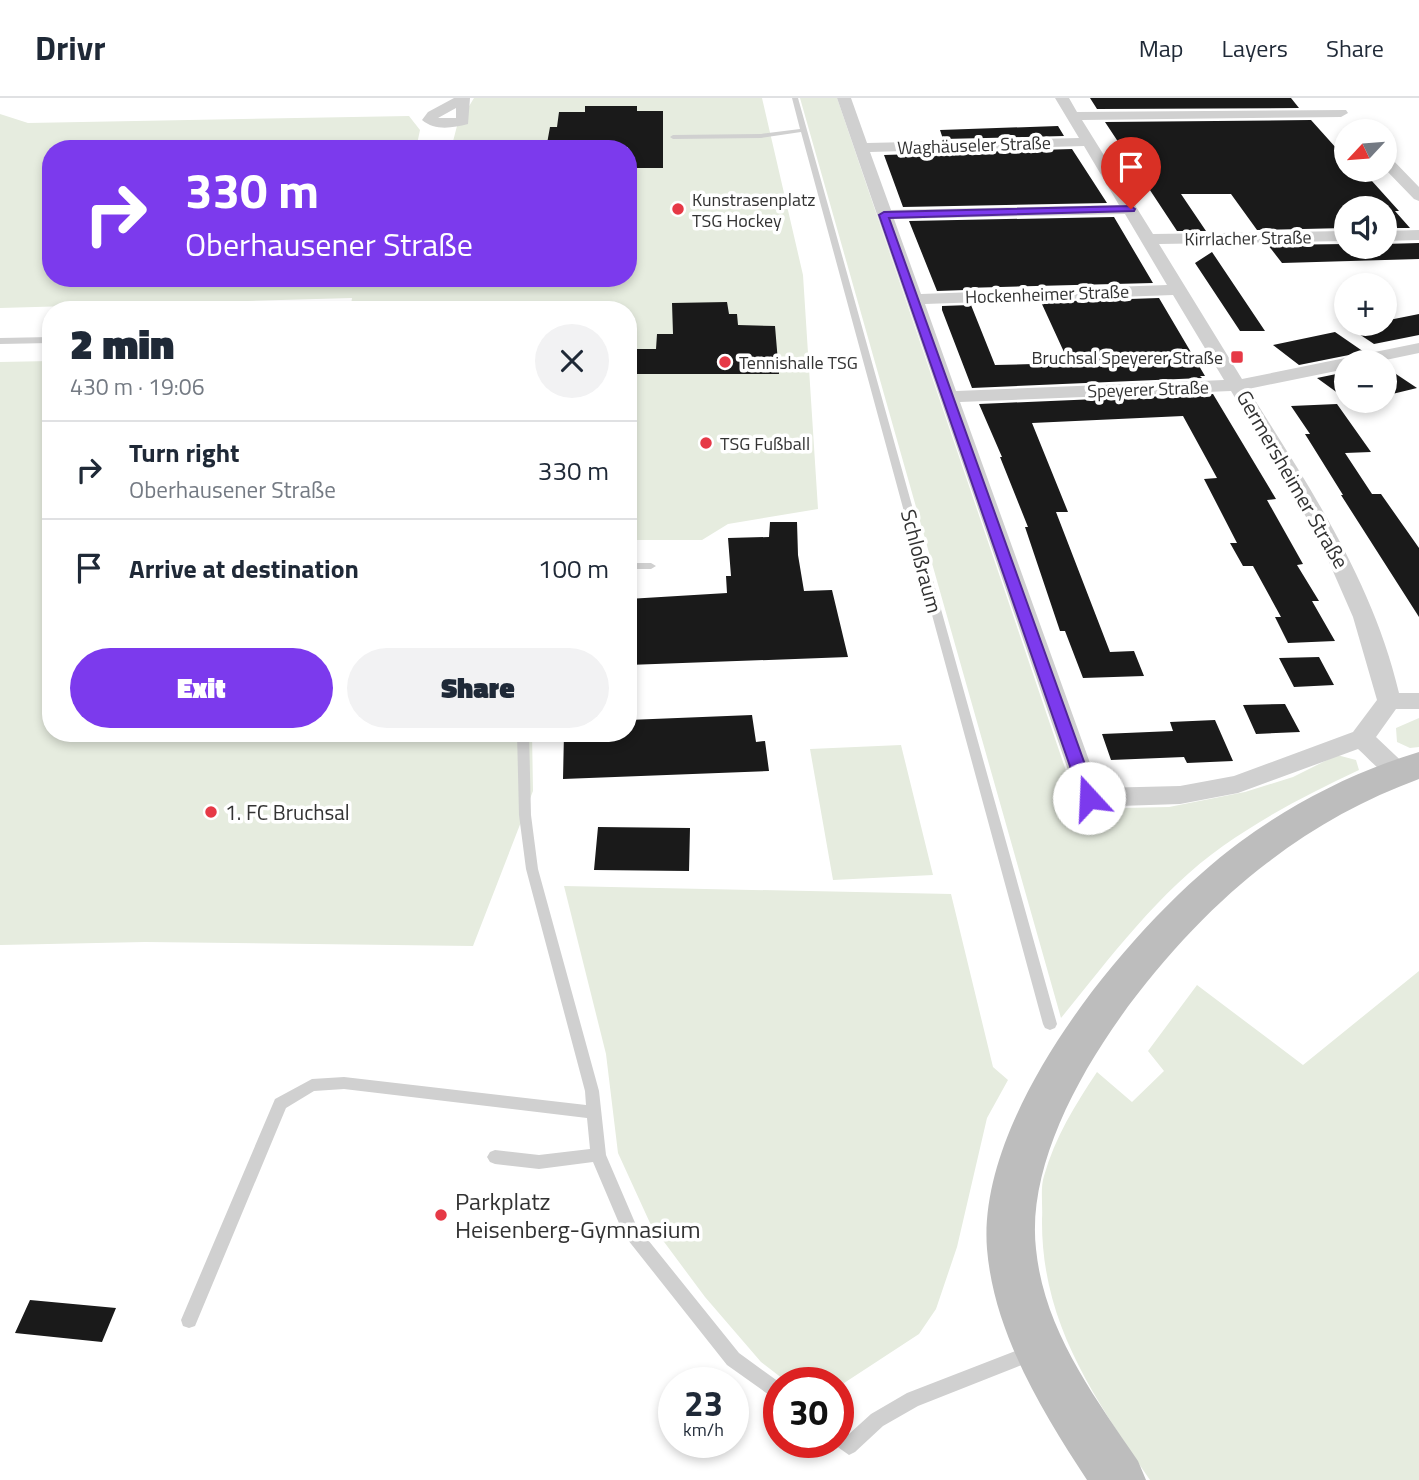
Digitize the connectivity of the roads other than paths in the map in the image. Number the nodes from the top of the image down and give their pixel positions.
1 (795, 98) edge
2 (844, 98) edge
3 (1062, 98) edge
4 (1327, 98) edge
5 (462, 99) edge
6 (1073, 116) junction
7 (804, 130) junction
8 (447, 131) dead end
9 (673, 137) dead end
10 (1088, 142) junction
11 (860, 148) junction
12 (1397, 165) edge
13 (1419, 170) edge
14 (1397, 172) edge
15 (1419, 196) edge
16 (1131, 209) junction
17 (884, 215) junction
18 (1419, 235) edge
19 (1334, 236) edge
20 (1397, 236) edge
21 (1150, 239) junction
22 (1180, 290) junction
23 (915, 299) junction
24 (42, 340) edge
25 (0, 341) edge
26 (1419, 348) edge
27 (1397, 353) edge
28 (1334, 366) edge
29 (1239, 385) junction
30 (948, 397) junction
31 (637, 566) edge
32 (651, 566) dead end
33 (1389, 701) junction
34 (1419, 701) edge
35 (1362, 738) junction
36 (523, 742) edge
37 (1409, 769) edge
38 (1049, 1024) dead end
39 (594, 1112) junction
40 (598, 1155) junction
41 (495, 1157) dead end
42 (189, 1320) dead end
43 (1041, 1349) junction
44 (763, 1381) edge
45 (854, 1441) edge
46 (1119, 1480) edge

1 - 7 lane, Schloßraum
2 - 11 street
3 - 6 street, Germersheimer Straße
4 - 6 street
5 - 8 street
6 - 10 street, Germersheimer Straße
7 - 9 lane
7 - 38 lane, Schloßraum
10 - 11 street, Waghäuseler Straße
10 - 16 street, Germersheimer Straße
11 - 17 street
12 - 13 street
14 - 15 street
16 - 17 street
16 - 21 street, Germersheimer Straße
17 - 23 street
18 - 20 street
19 - 21 street, Kirrlacher Straße
21 - 22 street, Germersheimer Straße
22 - 23 street, Hockenheimer Straße
22 - 29 street, Germersheimer Straße
23 - 30 street
24 - 25 lane
26 - 27 street, Speyerer Straße
28 - 29 street, Speyerer Straße
29 - 30 street, Speyerer Straße
29 - 33 street, Germersheimer Straße
30 - 35 street
31 - 32 lane
33 - 34 street
33 - 35 street
35 - 37 street
36 - 39 lane
37 - 43 main road
39 - 40 lane
39 - 42 lane
40 - 41 lane
40 - 44 lane
43 - 45 lane
43 - 46 main road

